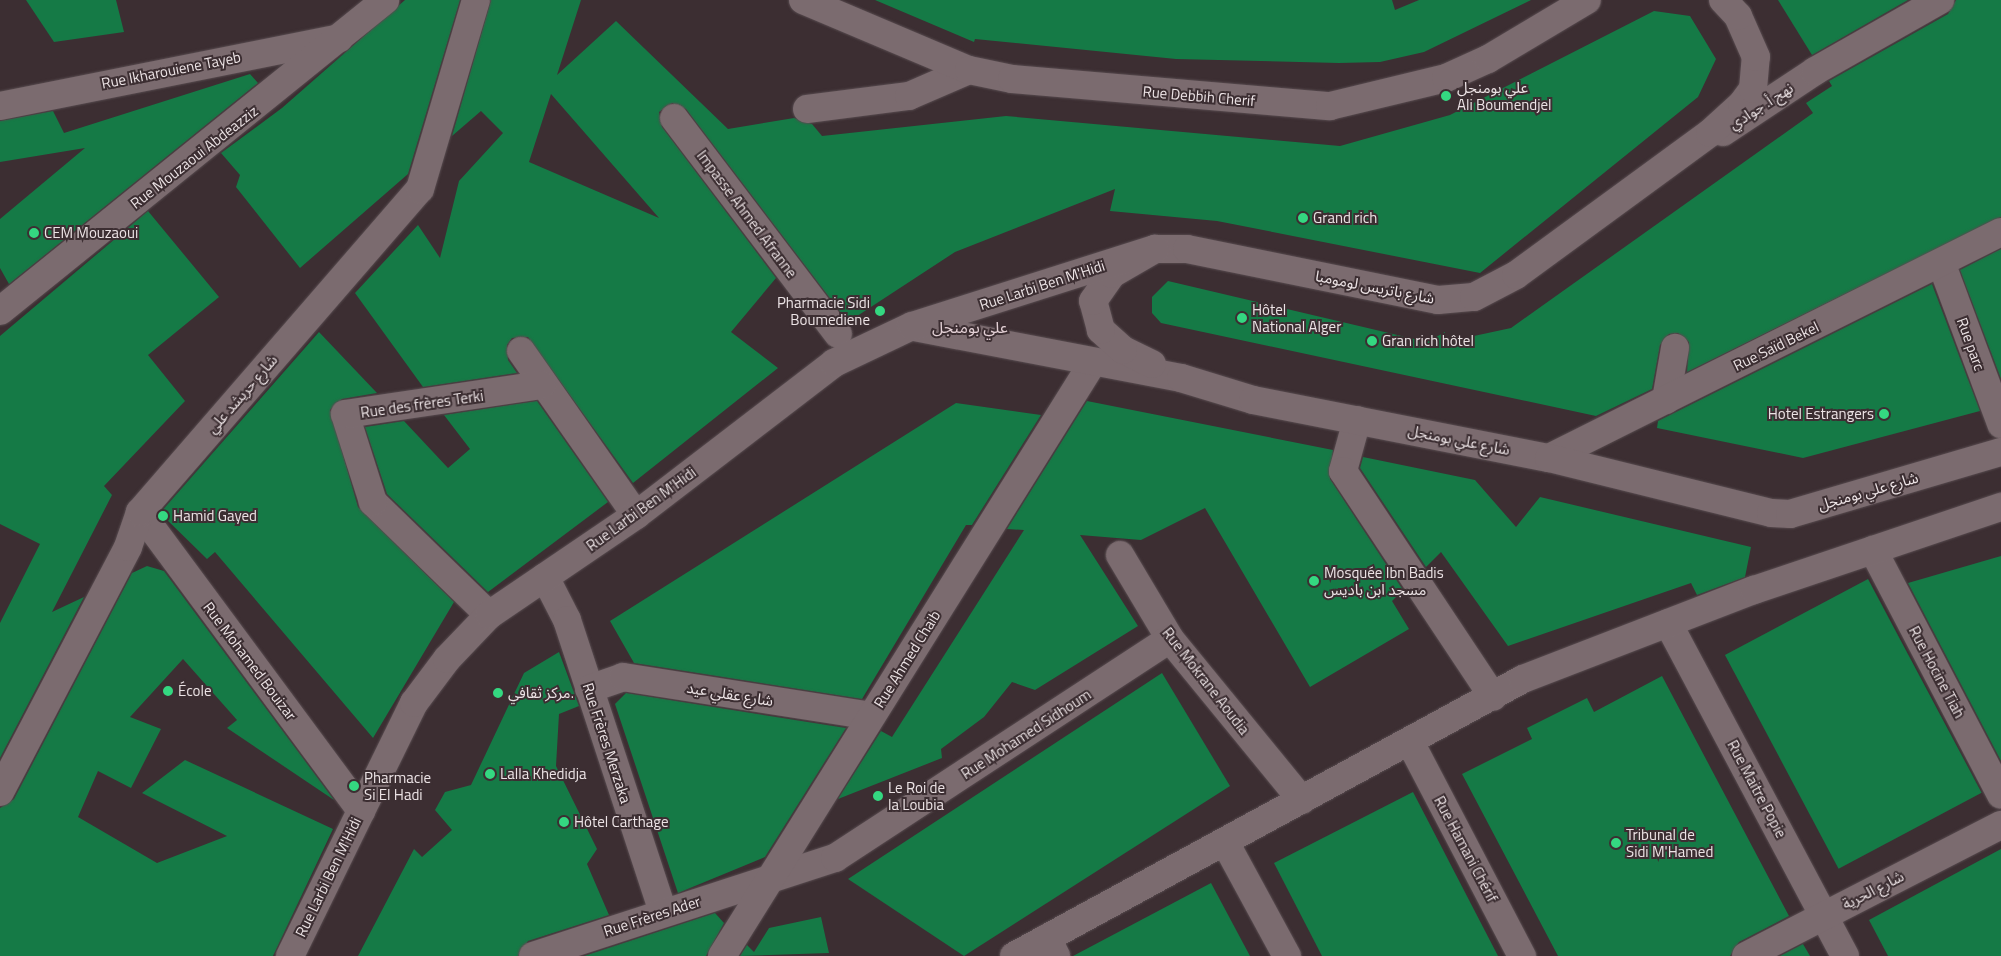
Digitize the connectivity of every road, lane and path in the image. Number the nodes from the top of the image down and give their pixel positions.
1 (476, 0) edge
2 (803, 0) edge
3 (1587, 0) edge
4 (1723, 0) edge
5 (1940, 0) edge
6 (374, 4) edge
7 (344, 37) junction
8 (969, 70) junction
9 (0, 106) edge
10 (807, 109) dead end
11 (674, 118) dead end
12 (1589, 222) junction
13 (2001, 232) edge
14 (1155, 249) junction
15 (1942, 265) junction
16 (0, 311) edge
17 (912, 326) junction
18 (838, 334) dead end
19 (1675, 348) dead end
20 (522, 351) dead end
21 (1093, 362) junction
22 (1181, 378) junction
23 (542, 385) junction
24 (1666, 400) junction
25 (1357, 420) junction
26 (2001, 424) edge
27 (2001, 452) edge
28 (1549, 458) junction
29 (2001, 507) edge
30 (140, 512) junction
31 (636, 515) junction
32 (1873, 550) junction
33 (1120, 555) dead end
34 (545, 577) junction
35 (489, 615) junction
36 (1668, 623) junction
37 (1170, 639) junction
38 (589, 689) junction
39 (1493, 696) junction
40 (871, 716) junction
41 (1410, 742) junction
42 (0, 792) edge
43 (2001, 795) edge
44 (1302, 800) junction
45 (361, 811) junction
46 (2001, 824) edge
47 (1225, 842) junction
48 (772, 876) junction
49 (663, 912) junction
50 (1824, 916) junction
51 (1052, 947) edge
52 (290, 956) edge
53 (533, 956) edge
54 (722, 956) edge
55 (1014, 956) edge
56 (1287, 956) edge
57 (1522, 956) edge
58 (1746, 956) edge
59 (1845, 956) edge

1 - 30 street, شارع حريشد علي
2 - 8 street, Rue Debbih Cherif
3 - 8 street, Rue Debbih Cherif
4 - 12 street, شارع باتريس لومومبا
5 - 12 street, نهج أ. جوادي
6 - 7 street, Rue Mouzaoui Abdeazziz
7 - 9 street, Rue Ikharouiene Tayeb
7 - 16 street, Rue Mouzaoui Abdeazziz
8 - 10 street
11 - 18 street, Impasse Ahmed Afranne
12 - 14 street, شارع باتريس لومومبا
13 - 15 street, Rue Saïd Bekel
14 - 17 street, Rue Larbi Ben M'Hidi
14 - 22 street
15 - 24 street, Rue Saïd Bekel
15 - 26 street, Rue parc
17 - 21 street, شارع علي بومنجل
17 - 31 street, Rue Larbi Ben M'Hidi
19 - 24 street
20 - 23 street
21 - 22 street, شارع علي بومنجل
21 - 40 street, Rue Ahmed Chaib
22 - 25 street, شارع علي بومنجل
23 - 31 street
23 - 35 street, Rue des frères Terki
24 - 28 street, Rue Saïd Bekel
25 - 28 street, شارع علي بومنجل
25 - 39 street
27 - 28 street, شارع علي بومنجل
29 - 32 street
30 - 42 street, شارع حريشد علي
30 - 45 street, Rue Mohamed Bouizar
31 - 34 street, Rue Larbi Ben M'Hidi
32 - 36 street
32 - 43 street, Rue Hocine Tiah
33 - 37 street, Rue Mokrane Aoudia
34 - 35 street, Rue Larbi Ben M'Hidi
34 - 38 street, Rue Frères Merzaka
35 - 45 street, Rue Larbi Ben M'Hidi
36 - 39 street
36 - 50 street, Rue Maitre Popie
37 - 44 street, Rue Mokrane Aoudia
37 - 48 street, Rue Mohamed Sidhoum
38 - 40 street, شارع عقلي عيد
38 - 49 street, Rue Frères Merzaka
39 - 41 street
40 - 48 street, Rue Ahmed Chaib
41 - 44 street
41 - 57 street, Rue Hamani Chérif
44 - 47 street
45 - 52 street, Rue Larbi Ben M'Hidi
46 - 50 street, شارع الحرية
47 - 51 street
47 - 56 street
48 - 49 street, Rue Frères Ader
48 - 54 street, Rue Ahmed Chaib
49 - 53 street, Rue Frères Ader
50 - 58 street, شارع الحرية
50 - 59 street, Rue Maitre Popie
51 - 55 street

